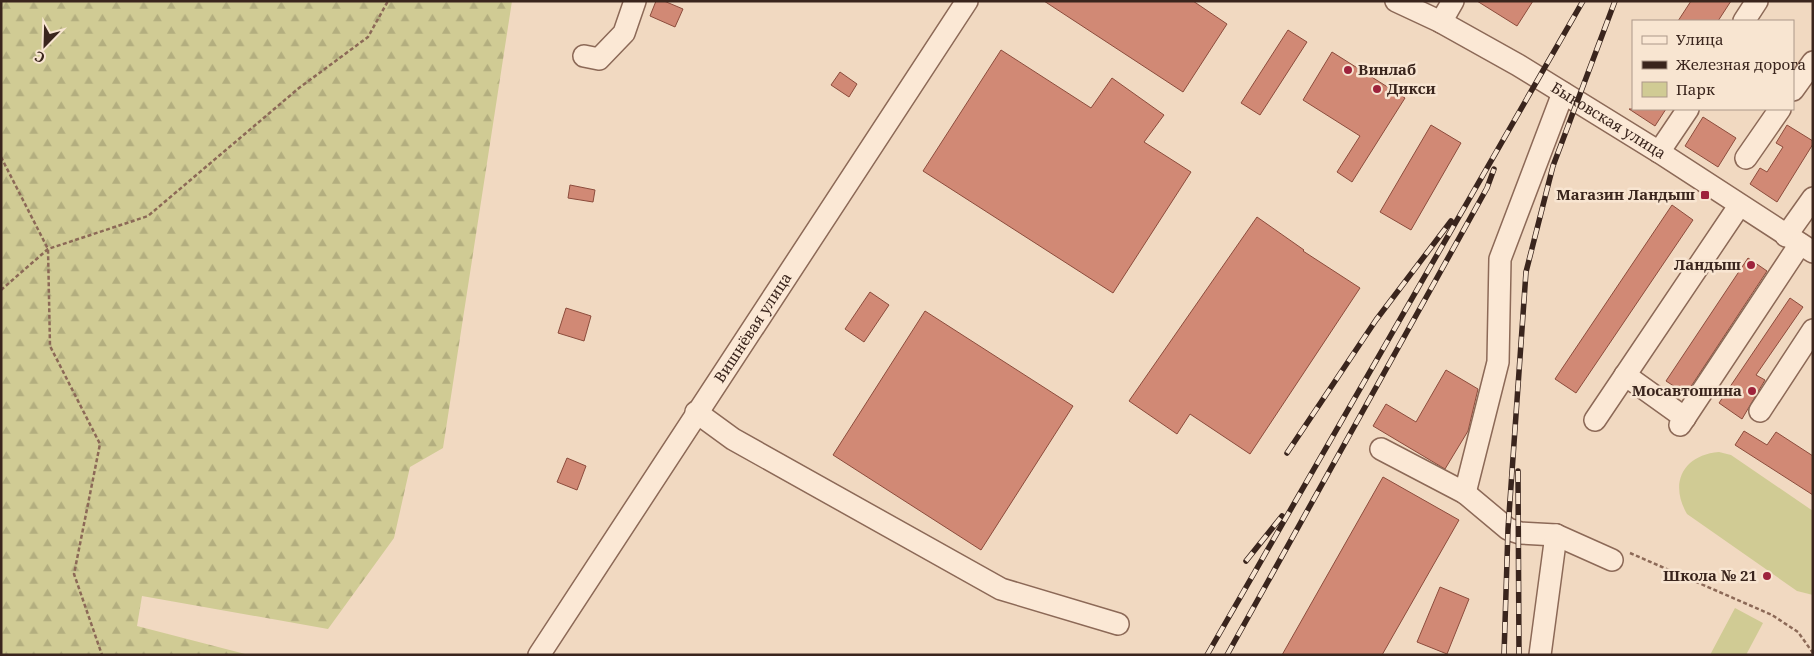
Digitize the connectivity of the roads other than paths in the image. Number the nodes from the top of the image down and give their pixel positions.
1 (635, 1) edge
2 (967, 1) edge
3 (1396, 1) edge
4 (1453, 1) edge
5 (1757, 1) edge
6 (1745, 20) edge
7 (1441, 22) junction
8 (584, 56) dead end
9 (1813, 62) edge
10 (1794, 89) edge
11 (1563, 93) junction
12 (1687, 110) edge
13 (1779, 110) edge
14 (1659, 152) junction
15 (1746, 158) dead end
16 (1813, 198) edge
17 (1740, 206) junction
18 (1800, 244) edge
19 (1813, 330) edge
20 (1625, 375) junction
21 (696, 412) junction
22 (1760, 412) dead end
23 (1595, 420) dead end
24 (1381, 449) dead end
25 (1465, 493) junction
26 (1556, 535) junction
27 (1621, 556) road end
28 (1118, 624) dead end
29 (539, 655) edge
30 (1540, 655) edge

1 - 8 street
2 - 21 street, Вишнёвая улица
3 - 7 street, Быковская улица
4 - 7 street
5 - 6 street
7 - 11 street, Быковская улица
9 - 10 street
11 - 14 street, Быковская улица
11 - 25 street
12 - 14 street
13 - 15 street
14 - 17 street, Быковская улица
16 - 18 street
17 - 18 street, Быковская улица
17 - 20 street
18 - 20 street
19 - 22 street
20 - 23 street
21 - 28 street
21 - 29 street, Вишнёвая улица
24 - 25 street
25 - 26 street
26 - 27 street
26 - 30 street

